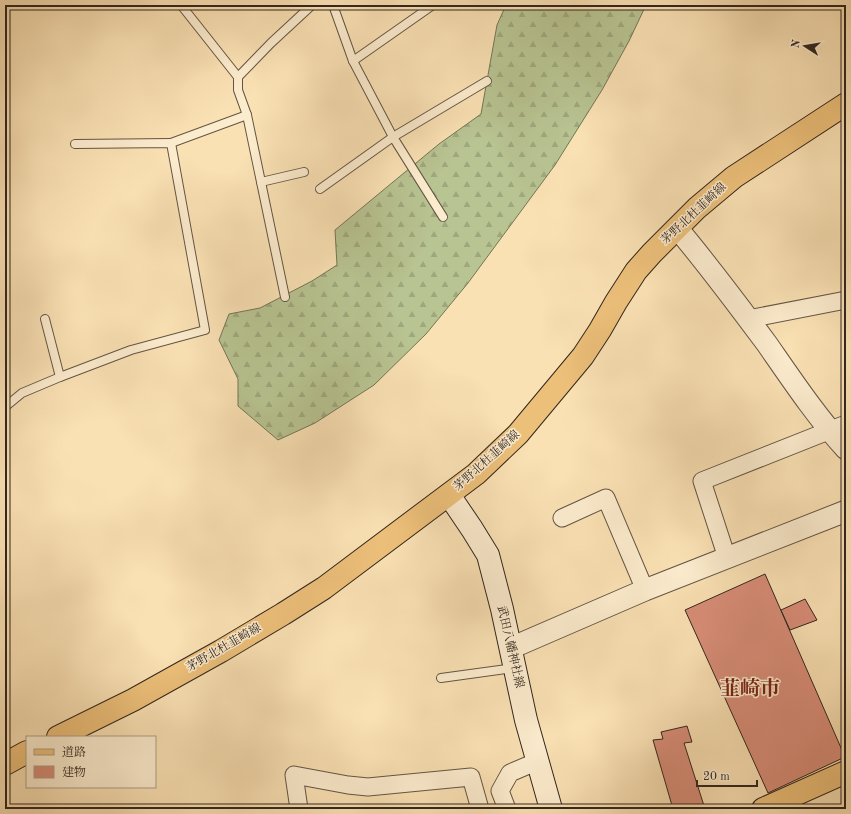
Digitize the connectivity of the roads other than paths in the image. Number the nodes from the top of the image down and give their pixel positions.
1 (181, 5) edge
2 (312, 5) edge
3 (333, 5) edge
4 (433, 5) edge
5 (353, 62) junction
6 (238, 77) junction
7 (486, 81) dead end
8 (846, 104) edge
9 (247, 115) junction
10 (393, 137) junction
11 (171, 143) junction
12 (75, 144) dead end
13 (304, 172) dead end
14 (261, 182) junction
15 (320, 189) dead end
16 (443, 217) dead end
17 (677, 228) junction
18 (285, 297) dead end
19 (846, 300) edge
20 (45, 319) dead end
21 (748, 319) junction
22 (60, 377) junction
23 (5, 407) edge
24 (838, 427) edge
25 (846, 449) edge
26 (449, 495) junction
27 (846, 511) edge
28 (562, 518) dead end
29 (727, 558) junction
30 (645, 590) junction
31 (513, 658) junction
32 (441, 678) dead end
33 (60, 736) edge
34 (26, 753) edge
35 (538, 761) junction
36 (5, 764) edge
37 (846, 772) edge
38 (299, 809) edge
39 (480, 809) edge
40 (507, 809) edge
41 (551, 809) edge
42 (763, 809) edge

1 - 6 lane
2 - 6 lane
3 - 5 lane
4 - 5 lane
5 - 10 lane
6 - 9 lane
7 - 10 lane
8 - 17 main road, 茅野北杜韮崎線
9 - 11 lane
9 - 14 lane
10 - 15 lane
10 - 16 lane
11 - 12 lane
11 - 22 lane
13 - 14 lane
14 - 18 lane
17 - 21 street
17 - 26 main road, 茅野北杜韮崎線
19 - 21 street
20 - 22 lane
21 - 24 street
22 - 23 lane
24 - 25 street
24 - 29 street
26 - 31 main road, 武田八幡神社線
26 - 33 main road, 茅野北杜韮崎線
27 - 29 street
28 - 30 street
29 - 30 street
30 - 31 street
31 - 32 lane
31 - 35 main road, 武田八幡神社線
34 - 36 main road
35 - 40 street
35 - 41 main road, 武田八幡神社線
37 - 42 main road
38 - 39 street

